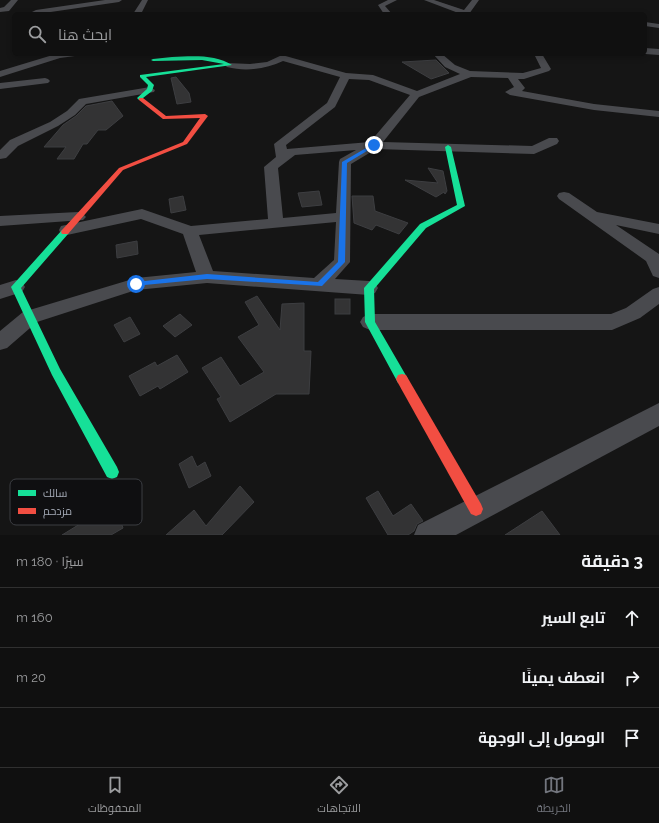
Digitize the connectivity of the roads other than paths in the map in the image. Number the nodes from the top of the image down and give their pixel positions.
1 (15, 0) edge
2 (119, 0) edge
3 (391, 0) edge
4 (427, 0) edge
5 (476, 0) edge
6 (139, 2) edge
7 (0, 10) edge
8 (36, 12) dead end
9 (137, 12) edge
10 (386, 12) edge
11 (463, 12) edge
12 (467, 12) edge
13 (647, 51) edge
14 (659, 52) edge
15 (59, 56) edge
16 (439, 56) edge
17 (539, 56) edge
18 (153, 60) dead end
19 (230, 65) junction
20 (0, 74) edge
21 (470, 74) junction
22 (346, 76) junction
23 (510, 76) junction
24 (45, 81) dead end
25 (0, 86) edge
26 (150, 90) junction
27 (417, 94) junction
28 (659, 114) edge
29 (553, 141) dead end
30 (374, 145) junction
31 (448, 147) junction
32 (0, 156) edge
33 (284, 158) junction
34 (564, 196) dead end
35 (591, 215) junction
36 (78, 217) junction
37 (343, 217) junction
38 (0, 221) edge
39 (276, 223) junction
40 (659, 229) edge
41 (67, 230) junction
42 (190, 231) junction
43 (659, 272) edge
44 (207, 277) junction
45 (320, 284) junction
46 (370, 288) junction
47 (8, 290) edge
48 (659, 294) edge
49 (30, 317) junction
50 (370, 322) junction
51 (0, 342) edge
52 (659, 414) edge
53 (112, 472) dead end
54 (476, 509) junction
55 (428, 535) edge

1 - 7 street
2 - 8 street
3 - 10 street
4 - 11 street
5 - 12 street
6 - 9 street
13 - 14 street
15 - 20 street
16 - 21 street
17 - 23 street
18 - 19 street
19 - 22 street
19 - 26 street
21 - 23 street
21 - 27 street
22 - 27 street
22 - 33 street
23 - 28 street
24 - 25 street
26 - 32 street
26 - 36 street
27 - 30 street
29 - 31 street
30 - 31 street
30 - 33 street
30 - 37 street
31 - 46 street
33 - 39 street
34 - 35 street
35 - 40 street
35 - 43 street
36 - 38 street
36 - 41 street
37 - 39 street
37 - 45 street
39 - 42 street
41 - 42 street
41 - 47 street
42 - 44 street
44 - 45 street
44 - 49 street
45 - 46 street
46 - 50 street
47 - 49 street
48 - 50 street
49 - 51 street
49 - 53 street
50 - 54 street
52 - 54 street
54 - 55 street

